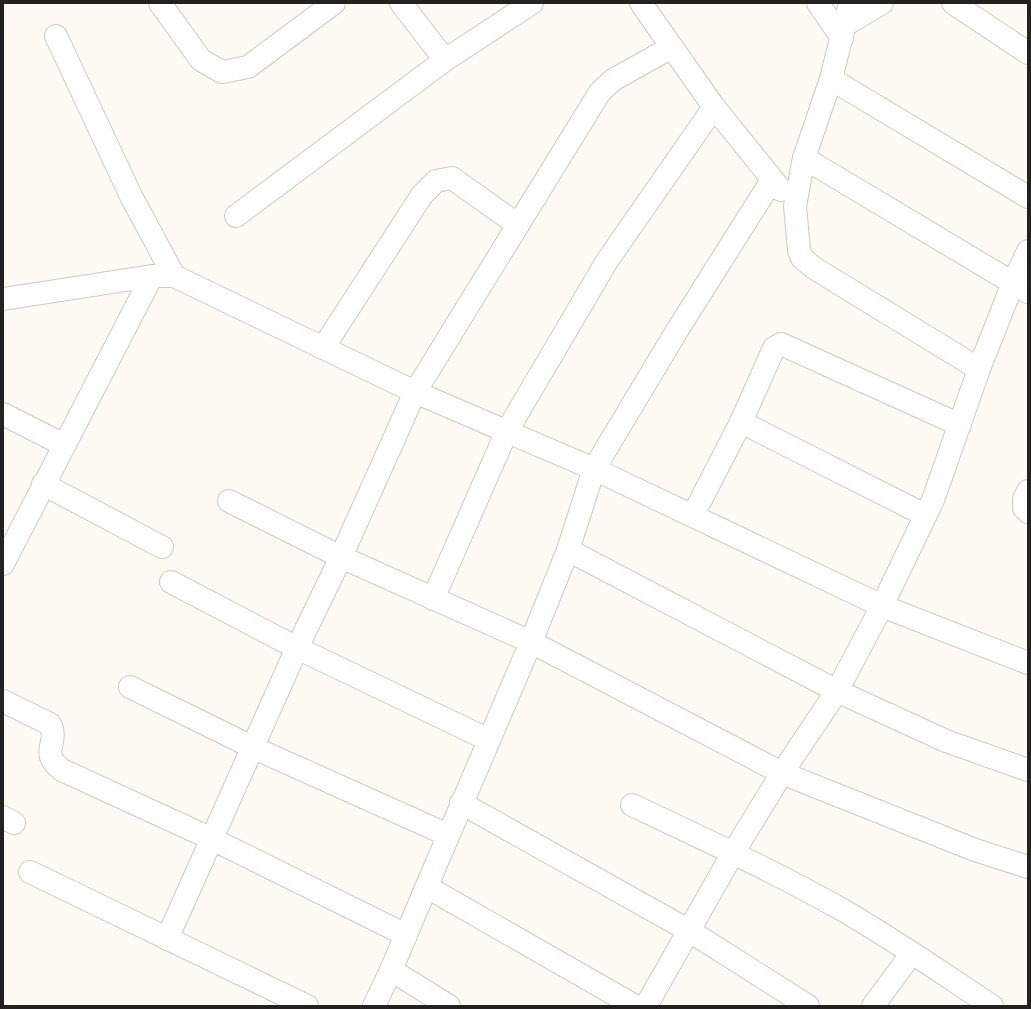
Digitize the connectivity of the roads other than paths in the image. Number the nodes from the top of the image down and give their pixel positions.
1 (160, 3) edge
2 (334, 3) edge
3 (401, 3) edge
4 (532, 3) edge
5 (641, 3) edge
6 (818, 3) edge
7 (850, 3) edge
8 (882, 3) edge
9 (953, 3) edge
10 (309, 10) edge
11 (843, 32) junction
12 (56, 36) dead end
13 (672, 47) junction
14 (1028, 53) edge
15 (446, 60) junction
16 (831, 79) junction
17 (714, 107) junction
18 (804, 158) junction
19 (772, 180) junction
20 (1028, 197) edge
21 (796, 206) junction
22 (236, 216) dead end
23 (518, 225) junction
24 (1028, 251) edge
25 (152, 276) junction
26 (174, 276) junction
27 (1020, 287) edge
28 (3, 299) edge
29 (323, 348) junction
30 (979, 369) junction
31 (415, 392) junction
32 (3, 414) edge
33 (741, 422) junction
34 (960, 425) junction
35 (507, 431) junction
36 (64, 445) junction
37 (594, 469) junction
38 (43, 484) junction
39 (1028, 491) edge
40 (229, 501) dead end
41 (1028, 512) edge
42 (693, 515) junction
43 (925, 515) junction
44 (162, 547) dead end
45 (568, 550) junction
46 (341, 557) junction
47 (3, 564) edge
48 (172, 582) dead end
49 (433, 599) junction
50 (882, 606) junction
51 (531, 642) junction
52 (297, 648) junction
53 (1028, 663) edge
54 (130, 687) dead end
55 (837, 691) junction
56 (3, 702) edge
57 (489, 740) junction
58 (254, 748) junction
59 (1028, 770) edge
60 (782, 773) junction
61 (461, 803) junction
62 (632, 805) dead end
63 (448, 835) junction
64 (212, 839) junction
65 (733, 853) junction
66 (1028, 866) edge
67 (30, 872) dead end
68 (427, 887) junction
69 (688, 930) junction
70 (406, 935) junction
71 (167, 939) junction
72 (912, 953) junction
73 (391, 970) junction
74 (307, 1006) edge
75 (374, 1006) edge
76 (449, 1006) edge
77 (634, 1006) edge
78 (646, 1006) edge
79 (808, 1006) edge
80 (873, 1006) edge
81 (992, 1006) edge

1 - 10 street
2 - 10 street
3 - 15 street
4 - 15 street
5 - 13 street
6 - 11 street
7 - 11 street
8 - 11 street
9 - 14 street
11 - 16 street
12 - 26 street
13 - 17 street
13 - 23 street
15 - 22 street
16 - 18 street
16 - 20 street
17 - 19 street
17 - 35 street
18 - 21 street
18 - 27 street
19 - 21 street
19 - 37 street
21 - 30 street
23 - 29 street
23 - 31 street
24 - 27 street
25 - 26 street
25 - 28 street
25 - 36 street
26 - 29 street
27 - 30 street
29 - 31 street
30 - 34 street
31 - 35 street
31 - 46 street
32 - 36 street
33 - 34 street
33 - 42 street
33 - 43 street
34 - 43 street
35 - 37 street
35 - 49 street
36 - 38 street
37 - 42 street
37 - 45 street
38 - 44 street
38 - 47 street
39 - 41 street
40 - 46 street
42 - 50 street
43 - 50 street
45 - 51 street
45 - 55 street
46 - 49 street
46 - 52 street
48 - 52 street
49 - 51 street
50 - 53 street
50 - 55 street
51 - 57 street
51 - 60 street
52 - 57 street
52 - 58 street
54 - 58 street
55 - 59 street
55 - 60 street
56 - 64 street
57 - 61 street
58 - 63 street
58 - 64 street
60 - 65 street
60 - 66 street
61 - 63 street
61 - 69 street
62 - 65 street
63 - 68 street
64 - 70 street
64 - 71 street
65 - 69 street
65 - 72 street
67 - 71 street
68 - 70 street
68 - 77 street
69 - 78 street
69 - 79 street
70 - 73 street
71 - 74 street
72 - 80 street
72 - 81 street
73 - 75 street
73 - 76 street

